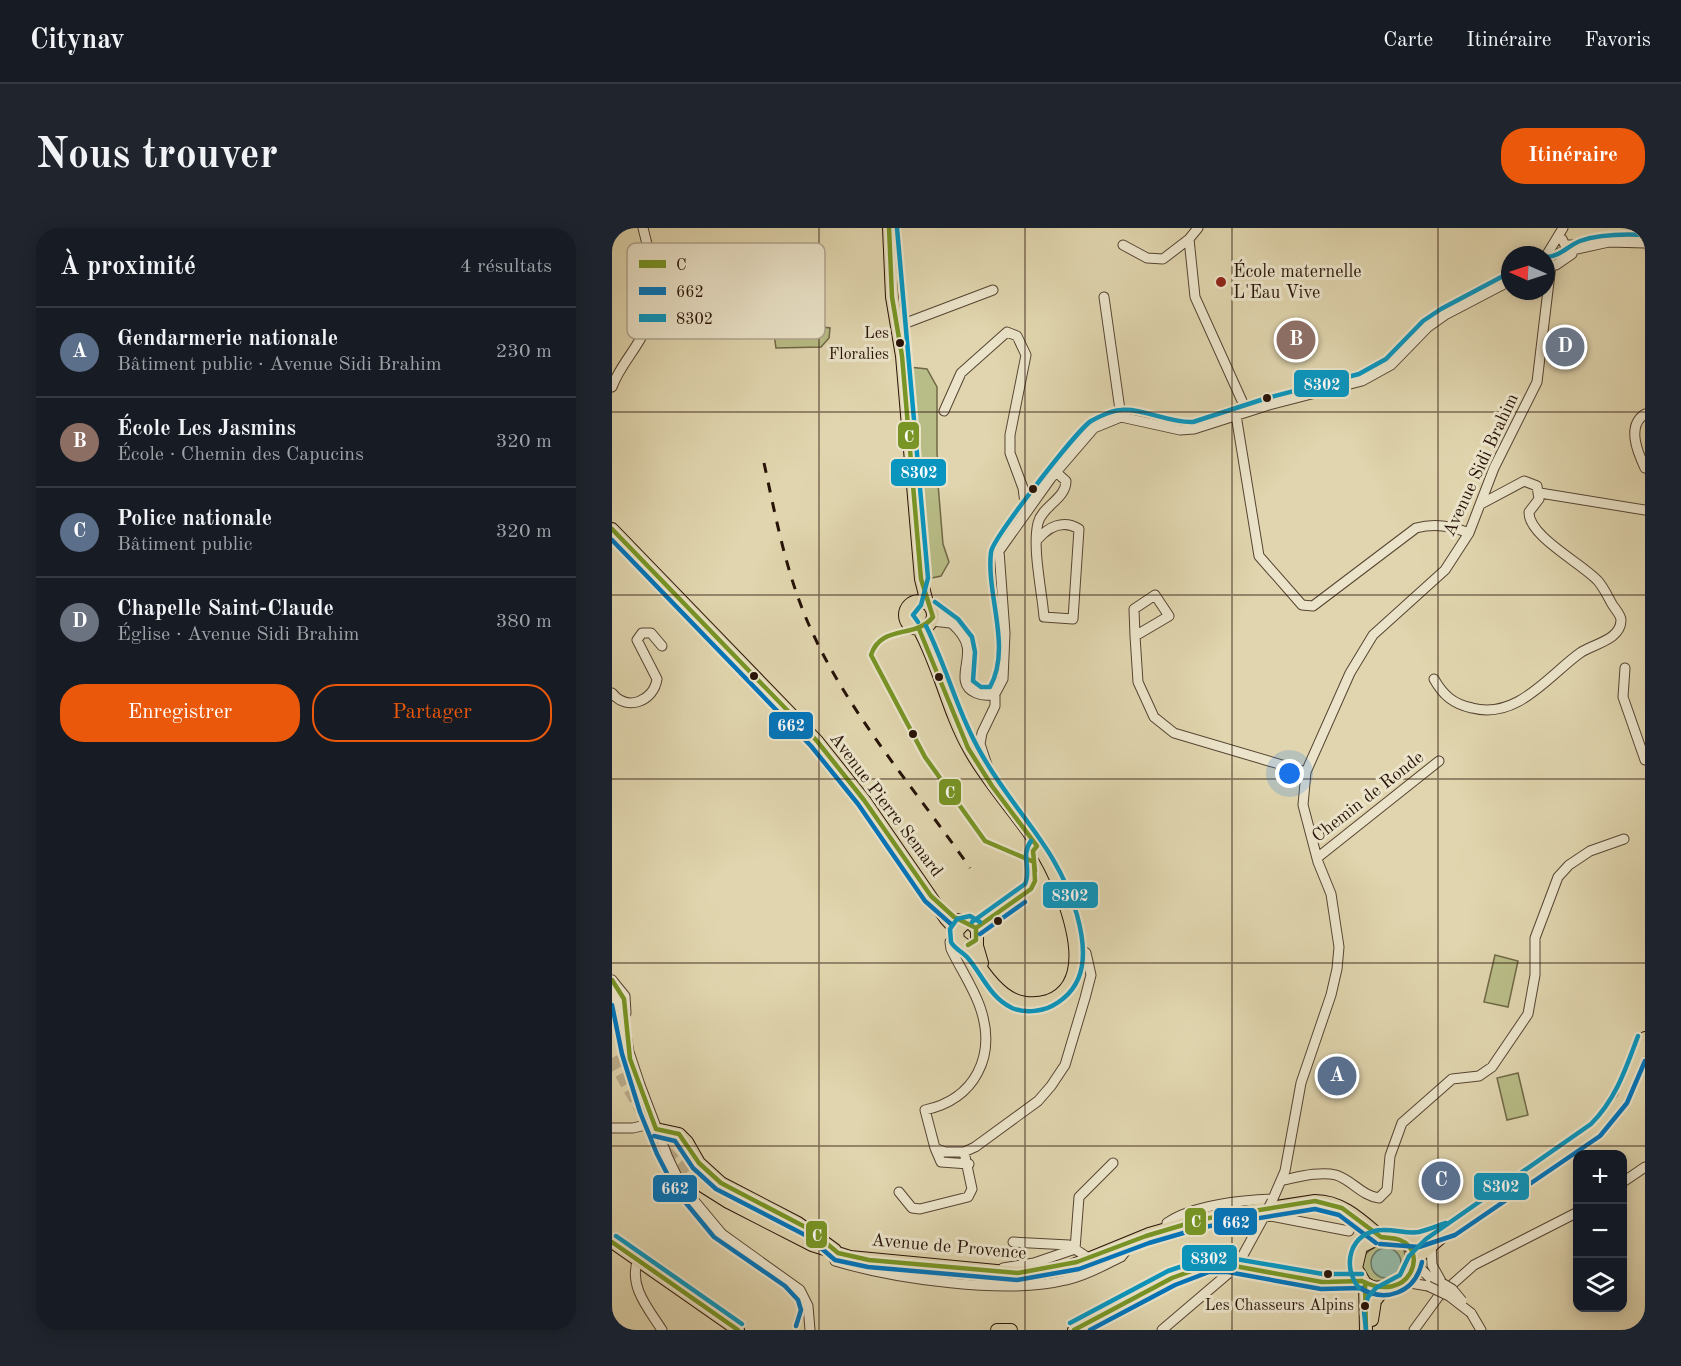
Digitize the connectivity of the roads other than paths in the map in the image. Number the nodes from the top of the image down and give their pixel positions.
1 (643, 228) edge
2 (889, 228) edge
3 (1198, 228) edge
4 (1564, 228) edge
5 (1189, 239) junction
6 (1562, 239) junction
7 (647, 243) edge
8 (1601, 243) junction
9 (1645, 243) edge
10 (1123, 245) dead end
11 (1555, 249) edge
12 (1555, 251) edge
13 (1555, 257) edge
14 (1501, 286) edge
15 (993, 290) dead end
16 (1104, 297) dead end
17 (1546, 300) edge
18 (898, 326) junction
19 (639, 339) edge
20 (612, 387) edge
21 (944, 411) dead end
22 (1247, 412) junction
23 (1645, 414) edge
24 (1236, 415) junction
25 (1121, 417) junction
26 (1645, 468) edge
27 (1056, 472) junction
28 (1487, 486) junction
29 (1504, 490) junction
30 (1540, 493) junction
31 (1481, 504) junction
32 (1645, 510) edge
33 (1026, 511) junction
34 (612, 529) edge
35 (1469, 533) junction
36 (1037, 540) junction
37 (921, 579) junction
38 (914, 602) junction
39 (929, 605) junction
40 (950, 623) junction
41 (926, 625) junction
42 (1135, 636) junction
43 (662, 646) dead end
44 (1625, 668) dead end
45 (1434, 679) dead end
46 (612, 693) edge
47 (995, 694) junction
48 (1645, 760) edge
49 (1439, 761) dead end
50 (1306, 772) junction
51 (992, 785) junction
52 (1624, 839) dead end
53 (1317, 858) junction
54 (964, 937) junction
55 (1075, 945) junction
56 (612, 980) edge
57 (612, 992) edge
58 (623, 1024) junction
59 (1645, 1038) edge
60 (655, 1126) junction
61 (612, 1128) edge
62 (935, 1148) junction
63 (964, 1152) junction
64 (1113, 1163) dead end
65 (968, 1164) junction
66 (1645, 1167) edge
67 (1627, 1179) edge
68 (1282, 1180) junction
69 (701, 1185) tunnel mouth
70 (899, 1192) dead end
71 (1273, 1200) junction
72 (1573, 1215) edge
73 (1265, 1216) junction
74 (760, 1218) junction
75 (1356, 1218) junction
76 (1452, 1228) junction
77 (1166, 1229) junction
78 (1349, 1231) dead end
79 (816, 1234) junction
80 (1381, 1237) junction
81 (1403, 1241) junction
82 (612, 1242) edge
83 (1013, 1242) dead end
84 (1124, 1245) junction
85 (1431, 1245) junction
86 (1361, 1247) junction
87 (1075, 1249) junction
88 (836, 1257) junction
89 (638, 1259) junction
90 (1090, 1259) junction
91 (1356, 1261) junction
92 (1415, 1261) junction
93 (1237, 1266) junction
94 (988, 1271) junction
95 (1431, 1278) junction
96 (1330, 1281) junction
97 (1364, 1282) junction
98 (1404, 1282) junction
99 (1384, 1289) junction
100 (1471, 1313) junction
101 (809, 1317) junction
102 (662, 1330) edge
103 (738, 1330) edge
104 (803, 1330) edge
105 (810, 1330) edge
106 (997, 1330) edge
107 (1011, 1330) edge
108 (1074, 1330) edge
109 (1162, 1330) edge
110 (1366, 1330) edge
111 (1374, 1330) edge
112 (1414, 1330) edge
113 (1481, 1330) edge

1 - 7 street
2 - 18 main road
3 - 5 street
4 - 6 street, Avenue Sidi Brahim
4 - 11 street, Avenue Sidi Brahim
5 - 10 street
5 - 22 street
6 - 8 street
6 - 12 street, Avenue Sidi Brahim
8 - 9 street
8 - 13 street
14 - 22 street
15 - 18 street
16 - 25 street
17 - 28 street, Avenue Sidi Brahim
18 - 37 main road
19 - 20 street
21 - 33 street
22 - 24 street
23 - 26 street
24 - 25 street
24 - 35 street
25 - 27 street
27 - 33 street
27 - 36 street
28 - 29 street
28 - 31 street, Avenue Sidi Brahim
29 - 30 street
29 - 31 street
30 - 32 street
30 - 45 street
31 - 35 street, Avenue Sidi Brahim
33 - 47 street
34 - 54 main road, Avenue Pierre Semard
35 - 50 street, Avenue Sidi Brahim
36 - 36 street
37 - 38 main road
37 - 39 main road
38 - 39 main road
38 - 41 main road
39 - 40 street
39 - 41 main road
40 - 41 street
40 - 47 street
41 - 51 main road, Avenue Pierre Semard
42 - 42 street
42 - 50 street
43 - 46 street
44 - 48 street
47 - 51 street
49 - 53 street, Chemin de Ronde
50 - 53 street, Avenue Sidi Brahim
51 - 55 main road, Avenue Pierre Semard
52 - 68 street
53 - 68 street, Avenue Sidi Brahim
54 - 55 main road, Avenue Pierre Semard
54 - 62 street
55 - 63 street
56 - 58 street
57 - 58 street
58 - 60 street
59 - 76 main road
60 - 61 street
60 - 79 main road, Avenue de Provence
60 - 101 street
62 - 63 street
62 - 65 street
63 - 65 street
64 - 87 street
65 - 70 street
66 - 67 street
68 - 71 street, Avenue Sidi Brahim
69 - 74 main road, Avenue de Provence
71 - 73 street, Avenue Sidi Brahim, bridge
71 - 77 street
72 - 112 street
73 - 78 street
73 - 93 street, Avenue Sidi Brahim
74 - 79 main road
74 - 88 main road, Avenue de Provence
75 - 77 main road, Avenue de Provence
75 - 80 main road
75 - 86 main road
76 - 81 main road
76 - 85 main road
77 - 84 main road, Avenue de Provence
79 - 88 main road, Avenue de Provence
80 - 81 main road
80 - 86 main road
81 - 92 main road
82 - 89 main road
83 - 87 street
84 - 88 street
84 - 90 main road, Avenue de Provence
85 - 92 main road
85 - 95 street
86 - 91 main road
87 - 90 street
87 - 94 street
88 - 94 main road, Avenue de Provence
89 - 102 street
89 - 103 main road
90 - 94 main road, Avenue de Provence
91 - 96 main road
91 - 97 main road
92 - 95 street
92 - 98 main road
93 - 96 main road
93 - 108 main road
93 - 109 street
95 - 98 street
95 - 100 street, bridge
95 - 100 street, bridge
96 - 97 main road
97 - 99 main road
97 - 110 main road
98 - 99 main road
99 - 111 main road
100 - 113 street
101 - 104 street
101 - 105 street
106 - 107 main road

